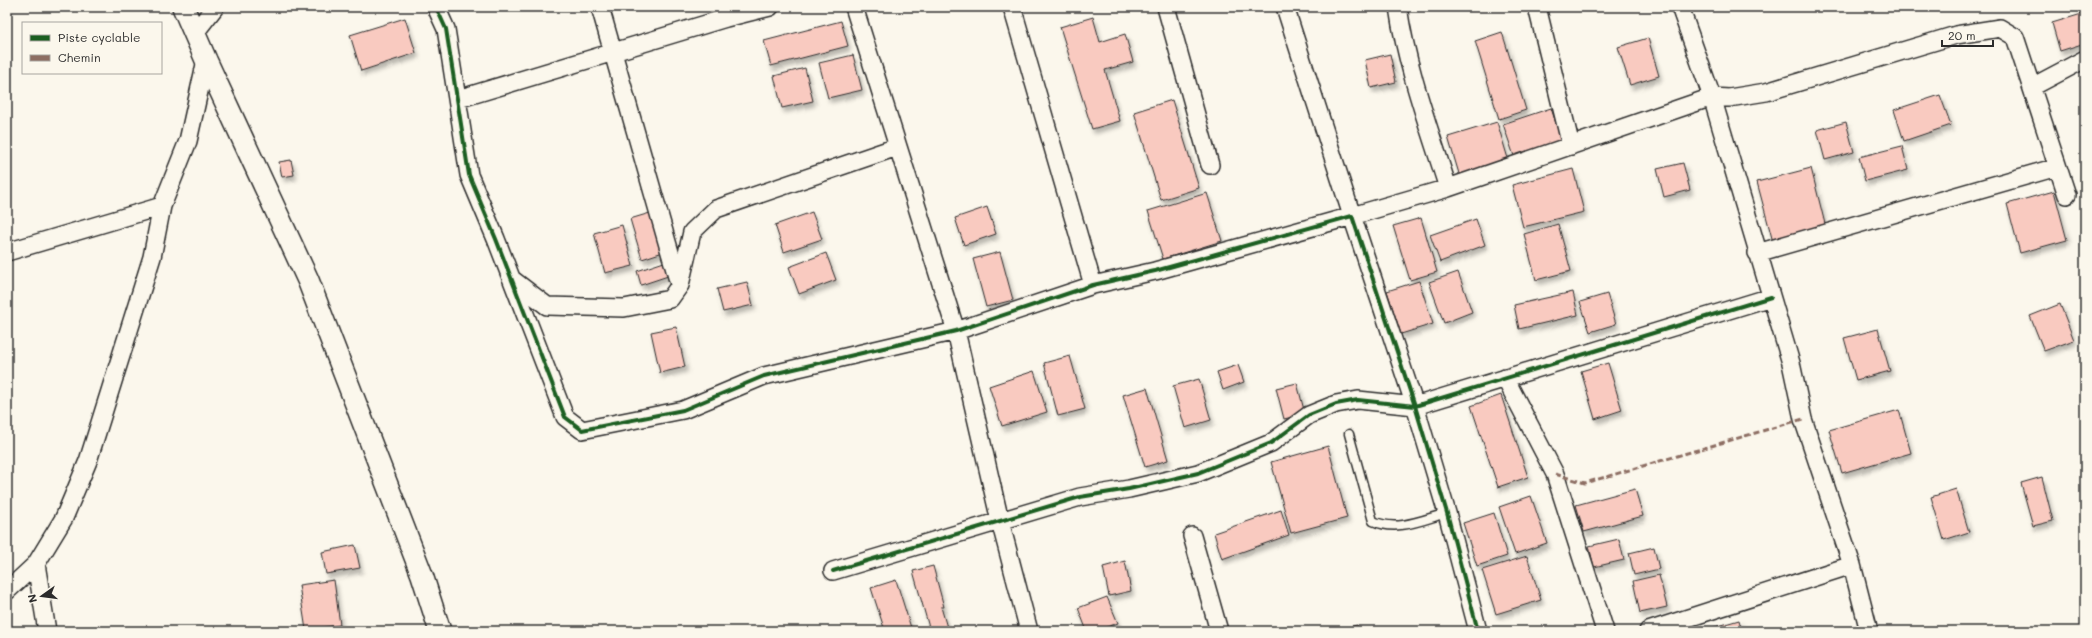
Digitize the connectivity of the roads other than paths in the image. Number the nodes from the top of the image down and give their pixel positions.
1 (183, 7) edge
2 (215, 7) edge
3 (436, 7) edge
4 (600, 7) edge
5 (770, 7) edge
6 (854, 7) edge
7 (1012, 7) edge
8 (1166, 7) edge
9 (1285, 7) edge
10 (1398, 7) edge
11 (1537, 7) edge
12 (1680, 7) edge
13 (194, 34) junction
14 (612, 52) junction
15 (2085, 59) edge
16 (206, 60) junction
17 (2032, 87) junction
18 (1712, 97) junction
19 (458, 99) junction
20 (897, 146) junction
21 (1571, 146) junction
22 (1210, 165) dead end
23 (2058, 167) junction
24 (1448, 188) junction
25 (2067, 195) dead end
26 (162, 206) junction
27 (1352, 216) junction
28 (7, 252) edge
29 (1757, 253) junction
30 (512, 279) junction
31 (680, 285) junction
32 (1093, 285) junction
33 (1771, 297) junction
34 (956, 332) junction
35 (1505, 378) junction
36 (1415, 406) junction
37 (1349, 434) dead end
38 (1447, 513) junction
39 (1000, 521) junction
40 (1192, 536) dead end
41 (36, 564) junction
42 (1852, 565) junction
43 (832, 571) dead end
44 (7, 591) edge
45 (47, 631) edge
46 (440, 631) edge
47 (1029, 631) edge
48 (1219, 631) edge
49 (1478, 631) edge
50 (1605, 631) edge
51 (1648, 631) edge
52 (1869, 631) edge

1 - 13 street
2 - 13 street
3 - 19 street
4 - 14 street
5 - 14 street
6 - 20 street
7 - 32 street
8 - 22 street
9 - 27 street
10 - 24 street
11 - 21 street
12 - 18 street
13 - 16 street
14 - 19 street
14 - 31 street
15 - 17 street
16 - 26 street
16 - 46 street
17 - 18 street
17 - 23 street
18 - 21 street
18 - 29 street
19 - 30 street
20 - 31 street
20 - 34 street
21 - 24 street
23 - 25 street
23 - 29 street
24 - 27 street
26 - 28 street
26 - 41 street
27 - 32 street
27 - 36 street
29 - 33 street
30 - 31 street
30 - 34 street
32 - 34 street
33 - 35 street
33 - 42 street
34 - 39 street
35 - 36 street
35 - 50 street
36 - 38 street
36 - 39 street
37 - 38 lane
38 - 49 street
39 - 43 street
39 - 47 street
40 - 48 street
41 - 44 street
41 - 45 street
42 - 51 street
42 - 52 street

